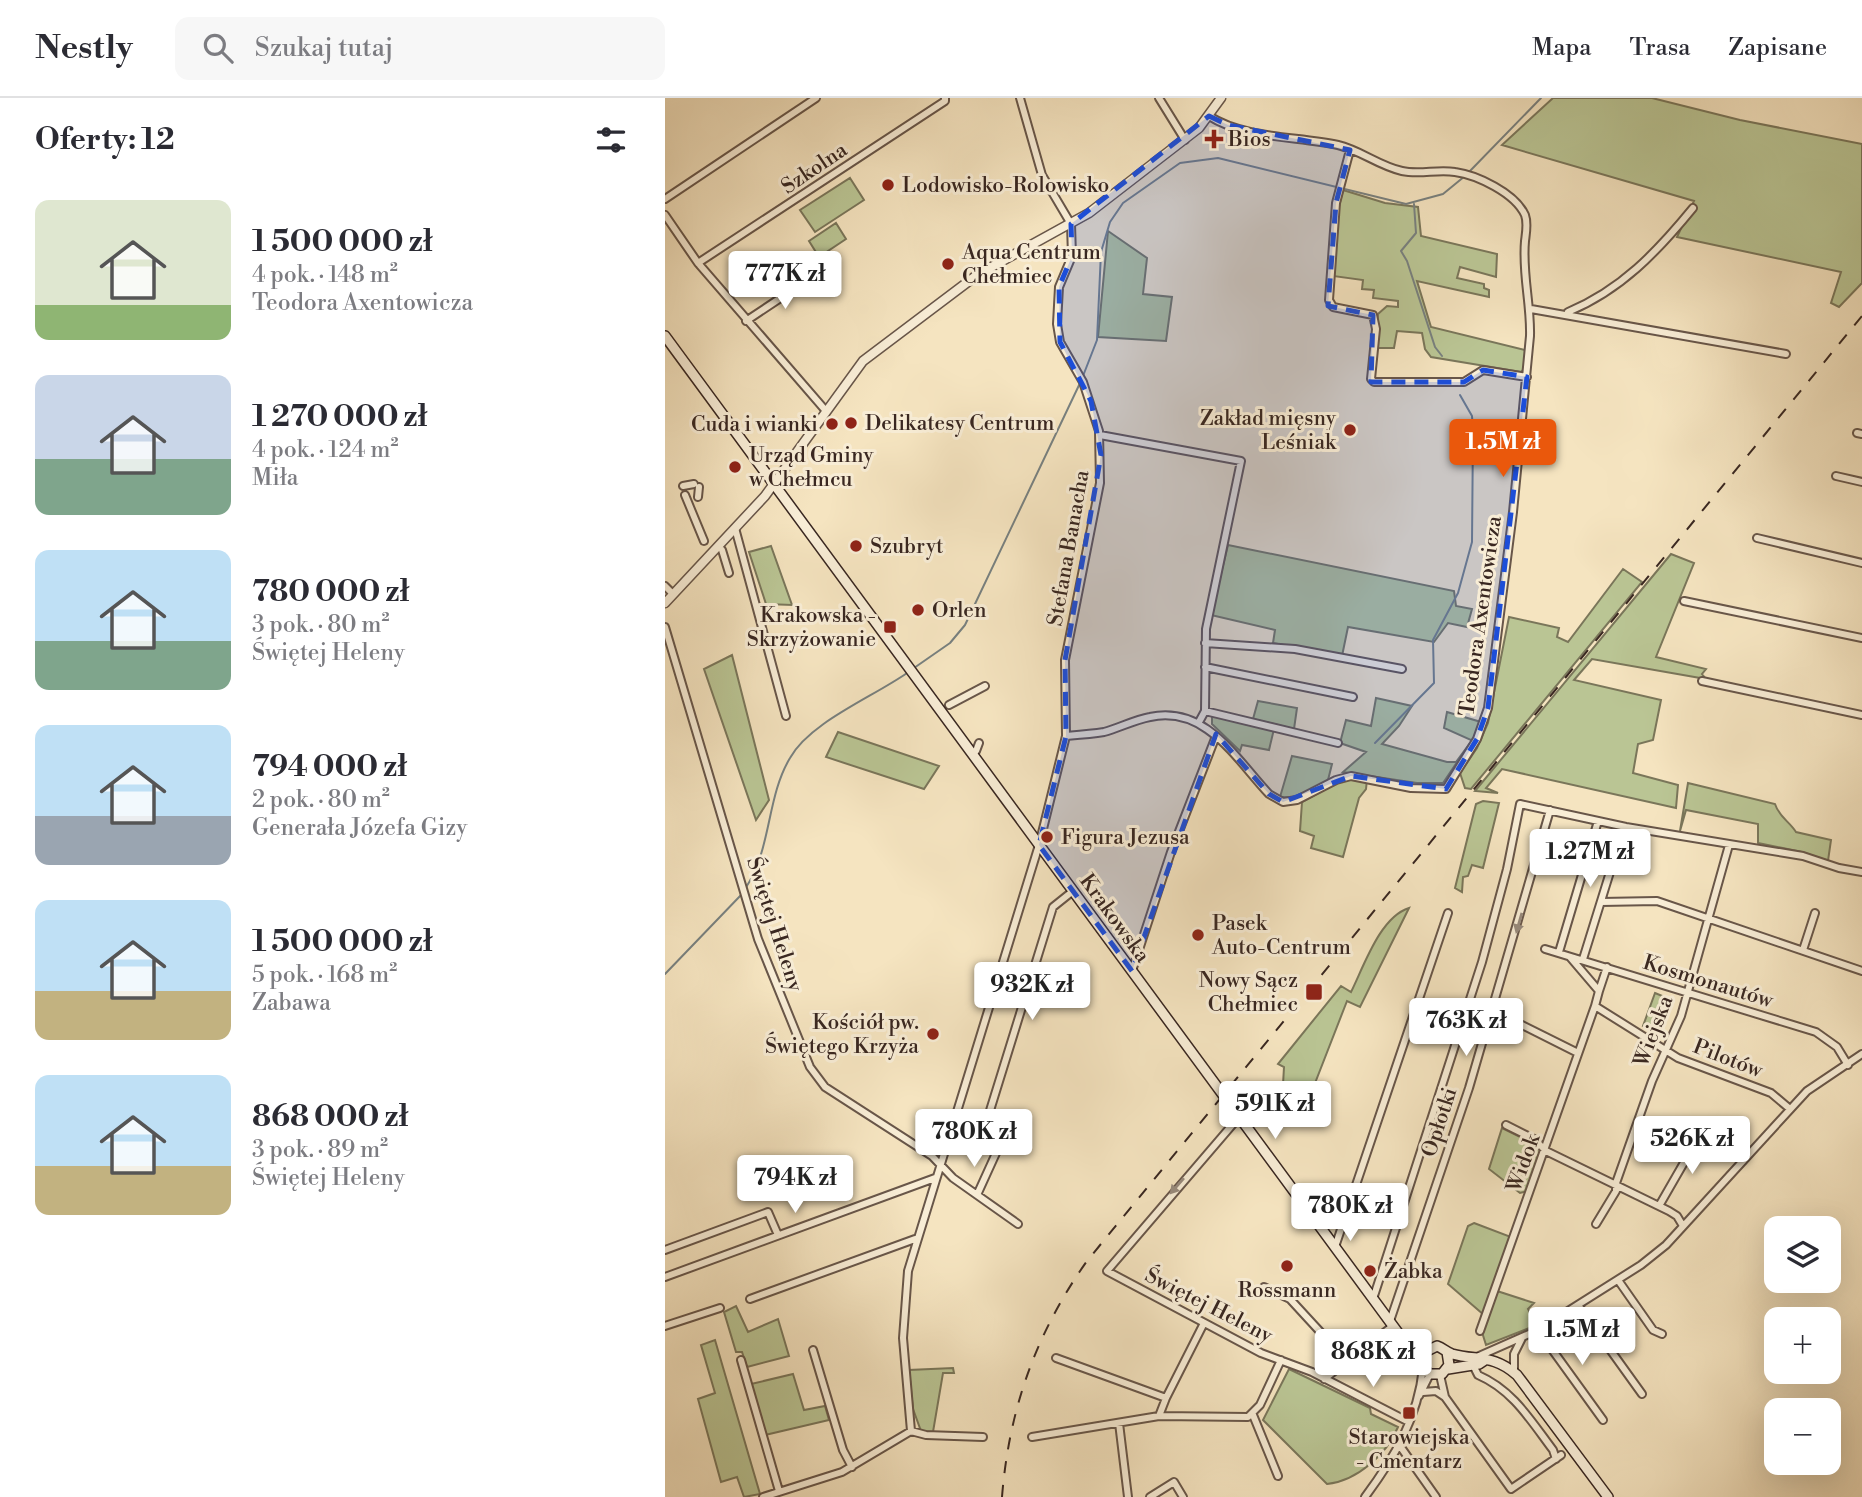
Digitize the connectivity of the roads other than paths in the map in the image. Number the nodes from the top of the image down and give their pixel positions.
1 (816, 98) edge
2 (945, 98) edge
3 (1020, 98) edge
4 (1159, 98) edge
5 (1221, 98) edge
6 (1209, 116) junction
7 (1185, 140) junction
8 (1350, 150) junction
9 (665, 199) edge
10 (1693, 208) dead end
11 (665, 215) edge
12 (1071, 224) junction
13 (698, 263) junction
14 (809, 279) dead end
15 (1531, 309) junction
16 (1566, 313) junction
17 (746, 321) junction
18 (665, 336) edge
19 (1786, 354) dead end
20 (1527, 377) junction
21 (826, 411) junction
22 (1100, 436) junction
23 (1836, 476) dead end
24 (1862, 482) edge
25 (775, 483) junction
26 (683, 486) dead end
27 (685, 495) dead end
28 (698, 497) dead end
29 (735, 528) junction
30 (1757, 538) dead end
31 (704, 541) dead end
32 (722, 550) dead end
33 (1862, 563) edge
34 (729, 573) dead end
35 (665, 586) edge
36 (673, 594) junction
37 (1684, 601) dead end
38 (665, 603) edge
39 (665, 627) edge
40 (1862, 638) edge
41 (1205, 643) junction
42 (1205, 667) junction
43 (1402, 669) dead end
44 (1702, 681) dead end
45 (985, 686) dead end
46 (1353, 697) dead end
47 (949, 705) dead end
48 (1205, 711) junction
49 (1862, 715) edge
50 (786, 716) dead end
51 (1199, 722) junction
52 (1066, 736) junction
53 (1216, 736) junction
54 (1338, 743) dead end
55 (1551, 810) junction
56 (1598, 821) junction
57 (1624, 827) junction
58 (1039, 845) junction
59 (1728, 845) junction
60 (1862, 872) edge
61 (1073, 891) junction
62 (1601, 902) junction
63 (1448, 913) dead end
64 (1815, 914) dead end
65 (1708, 918) junction
66 (1545, 949) dead end
67 (1803, 950) junction
68 (1559, 952) junction
69 (1570, 957) junction
70 (1583, 959) junction
71 (1607, 967) junction
72 (1132, 971) junction
73 (1862, 971) edge
74 (1599, 990) junction
75 (1687, 991) junction
76 (1595, 1006) junction
77 (1518, 1023) dead end
78 (1665, 1050) junction
79 (1578, 1053) junction
80 (1862, 1054) edge
81 (1848, 1065) junction
82 (1790, 1109) junction
83 (1239, 1117) junction
84 (1506, 1125) dead end
85 (1701, 1133) dead end
86 (1546, 1151) junction
87 (940, 1165) junction
88 (935, 1178) junction
89 (1616, 1183) junction
90 (977, 1195) junction
91 (1659, 1206) junction
92 (1018, 1224) dead end
93 (1596, 1224) dead end
94 (1683, 1226) junction
95 (778, 1236) junction
96 (915, 1239) junction
97 (1335, 1247) junction
98 (665, 1250) edge
99 (665, 1276) edge
100 (1618, 1280) junction
101 (1264, 1287) dead end
102 (750, 1298) dead end
103 (1373, 1299) junction
104 (1578, 1305) junction
105 (720, 1308) dead end
106 (1204, 1323) junction
107 (1391, 1323) junction
108 (665, 1326) edge
109 (1538, 1330) junction
110 (1480, 1331) dead end
111 (1662, 1334) dead end
112 (1523, 1337) junction
113 (1403, 1340) junction
114 (1429, 1348) junction
115 (813, 1350) dead end
116 (1447, 1352) junction
117 (1056, 1358) dead end
118 (1482, 1358) junction
119 (741, 1360) dead end
120 (1281, 1360) junction
121 (1347, 1361) junction
122 (1473, 1365) junction
123 (1432, 1370) junction
124 (1514, 1373) junction
125 (1324, 1379) junction
126 (1642, 1394) dead end
127 (1420, 1395) junction
128 (1445, 1397) junction
129 (1166, 1398) junction
130 (1253, 1415) junction
131 (1159, 1416) junction
132 (1603, 1420) dead end
133 (1409, 1422) junction
134 (1119, 1423) junction
135 (911, 1431) junction
136 (983, 1437) dead end
137 (1032, 1437) dead end
138 (1400, 1446) junction
139 (852, 1467) junction
140 (1278, 1476) dead end
141 (779, 1491) junction
142 (762, 1497) edge
143 (1128, 1497) edge
144 (1150, 1497) edge
145 (1183, 1497) edge
146 (1365, 1497) edge
147 (1436, 1497) edge
148 (1608, 1497) edge

1 - 9 street
2 - 13 street, Szkolna
3 - 12 street
4 - 7 street
5 - 6 street
6 - 7 street
6 - 8 street, Teodora Axentowicza
7 - 12 street
8 - 15 street, Teodora Axentowicza
8 - 20 street
10 - 16 street
11 - 13 street
12 - 21 street
12 - 22 street, Stefana Banacha
13 - 17 street
14 - 17 street
15 - 16 street
15 - 20 street, Teodora Axentowicza
16 - 19 street
17 - 21 street
18 - 25 main road, Krakowska
20 - 53 street, Teodora Axentowicza
21 - 25 street
22 - 41 street
22 - 52 street, Stefana Banacha
23 - 24 street
25 - 29 street
25 - 58 main road, Krakowska
26 - 28 street
27 - 31 street
29 - 36 street
29 - 50 street
30 - 33 street
32 - 34 street
35 - 36 street
36 - 38 street
37 - 40 street
39 - 87 street, Świętej Heleny
41 - 42 street
41 - 43 street
42 - 46 street
42 - 48 street
44 - 49 street
45 - 47 street
48 - 51 street
48 - 54 street
51 - 52 street
51 - 53 street
52 - 58 street, Stefana Banacha
53 - 72 street
55 - 56 street
55 - 103 street
55 -> 107 street, Opłotki
56 - 57 street
56 - 68 street
57 - 59 street
57 - 62 street
58 - 61 main road, Krakowska
58 - 87 street, Stefana Banacha
59 - 60 street
59 - 65 street, Wiejska
61 - 72 main road, Krakowska
61 - 90 street
62 - 65 street
62 - 70 street
63 - 97 street
64 - 67 street
65 - 67 street
65 - 75 street, Wiejska
66 - 68 street, Kosmonautów
67 - 73 street
68 - 69 street, Kosmonautów
69 - 70 street, Kosmonautów
69 - 74 street
70 - 71 street, Kosmonautów
71 - 74 street
71 - 75 street, Kosmonautów
72 - 83 main road, Krakowska
74 - 76 street
75 - 78 street, Wiejska
75 - 81 street, Kosmonautów
76 - 78 street, Pilotów
76 - 79 street, Widok
77 - 79 street
78 - 82 street, Pilotów
78 - 89 street, Wiejska
79 - 86 street, Widok
80 - 81 street
81 - 82 street
82 - 94 street
83 - 97 main road, Krakowska
83 -> 106 street, Świętej Heleny
84 - 86 street
85 - 91 street
86 - 89 street
86 - 110 street, Widok
87 - 88 street, Stefana Banacha
87 - 90 street, Świętej Heleny
88 - 95 street
88 - 96 street, Stefana Banacha
89 - 91 street
89 - 93 street, Wiejska
90 - 92 street, Świętej Heleny
91 - 94 street
94 - 100 street
95 - 98 street
95 - 99 street
96 - 102 street
96 - 135 street, Stefana Banacha
97 - 103 main road, Krakowska
100 - 104 street
100 - 111 street
101 - 121 street
103 - 107 main road, Krakowska
104 - 109 street
104 - 126 street
105 - 108 street
106 - 120 street, Świętej Heleny
106 - 129 street
107 - 113 main road, Krakowska
107 - 121 street
109 - 112 street
109 - 132 street
112 - 118 street
112 - 124 street
113 - 114 main road
113 - 123 main road, Krakowska
114 - 116 main road
114 - 123 main road
115 - 139 street
116 - 118 main road
116 - 123 main road
117 - 129 street
118 - 122 main road
118 - 124 main road
119 - 141 street
120 - 125 street, Świętej Heleny
120 - 130 street
121 - 125 street
122 - 123 main road
122 - 128 street, Krakowska
123 - 127 street
123 - 128 street, Krakowska
124 - 148 main road
125 - 133 street, Świętej Heleny
127 - 128 street
127 - 133 street
129 - 131 street
130 - 131 street
130 - 140 street
131 - 134 street
133 - 138 street
134 - 137 street
134 - 143 street
135 - 136 street
135 - 139 street
138 - 146 street
138 - 147 street
139 - 141 street
141 - 142 street
144 - 145 street

